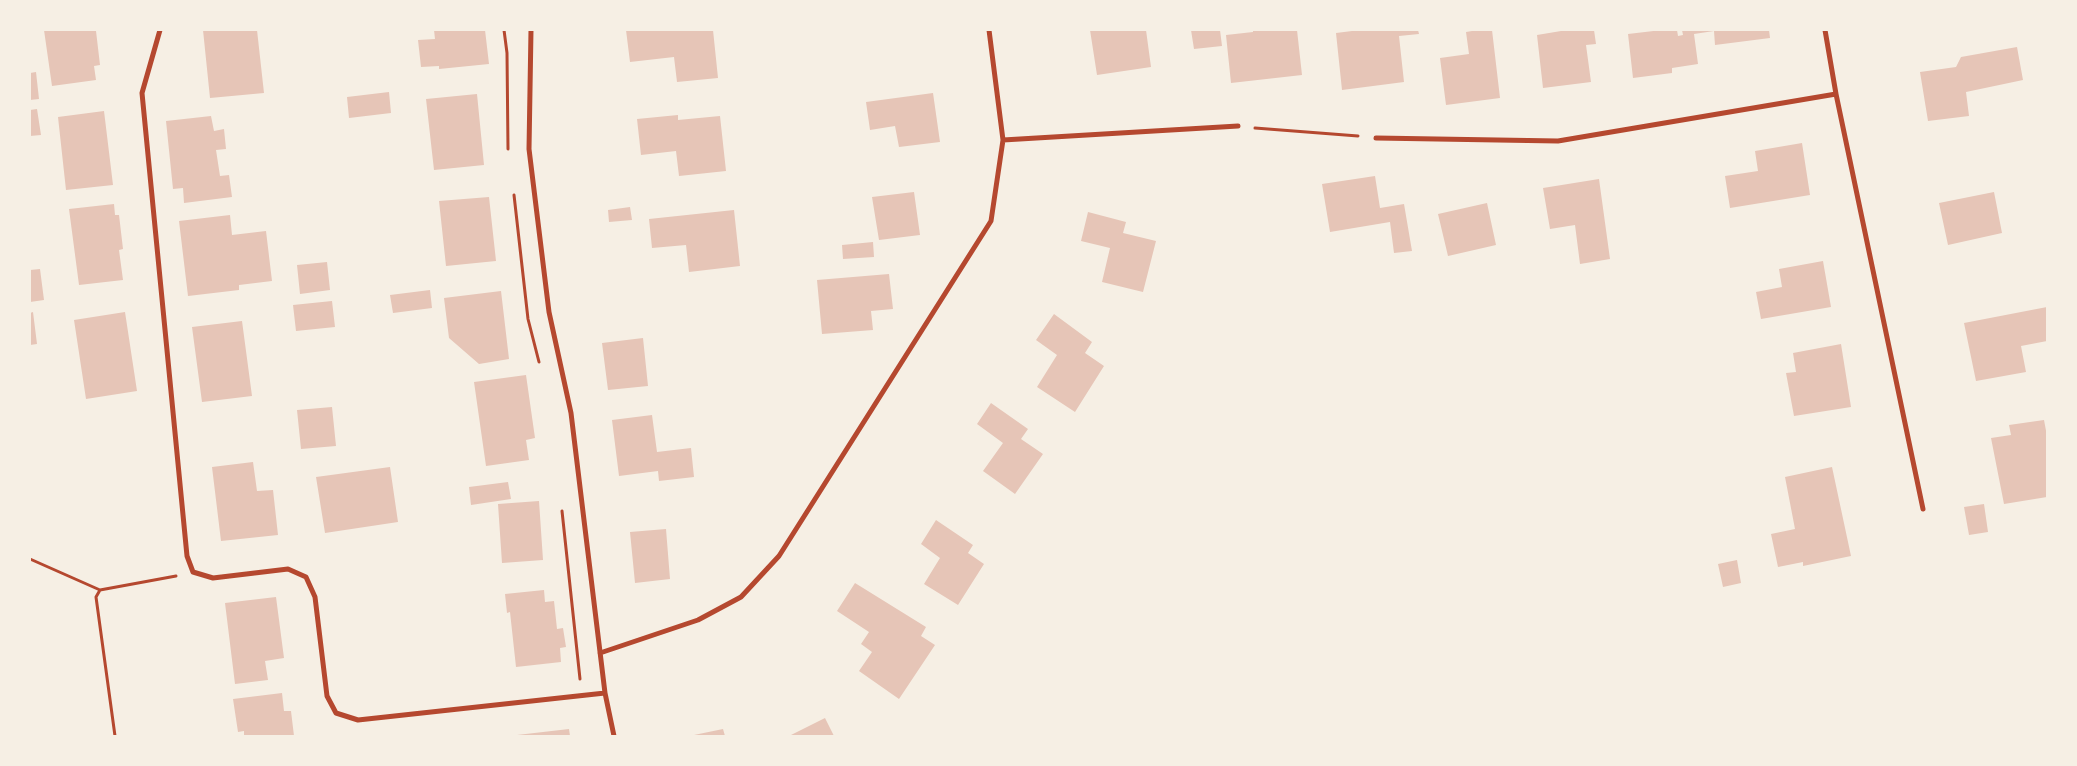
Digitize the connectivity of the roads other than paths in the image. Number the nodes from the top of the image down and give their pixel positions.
1 (160, 30) edge
2 (531, 30) edge
3 (989, 30) edge
4 (1825, 30) edge
5 (1836, 94) junction
6 (1238, 126) road end
7 (1376, 138) road end
8 (1003, 140) junction
9 (1924, 509) dead end
10 (600, 653) junction
11 (605, 693) junction
12 (614, 736) edge

1 - 11 street
2 - 10 street
3 - 8 street
4 - 5 street
5 - 7 street
5 - 9 street
6 - 8 street
8 - 10 street
10 - 11 street
11 - 12 street

